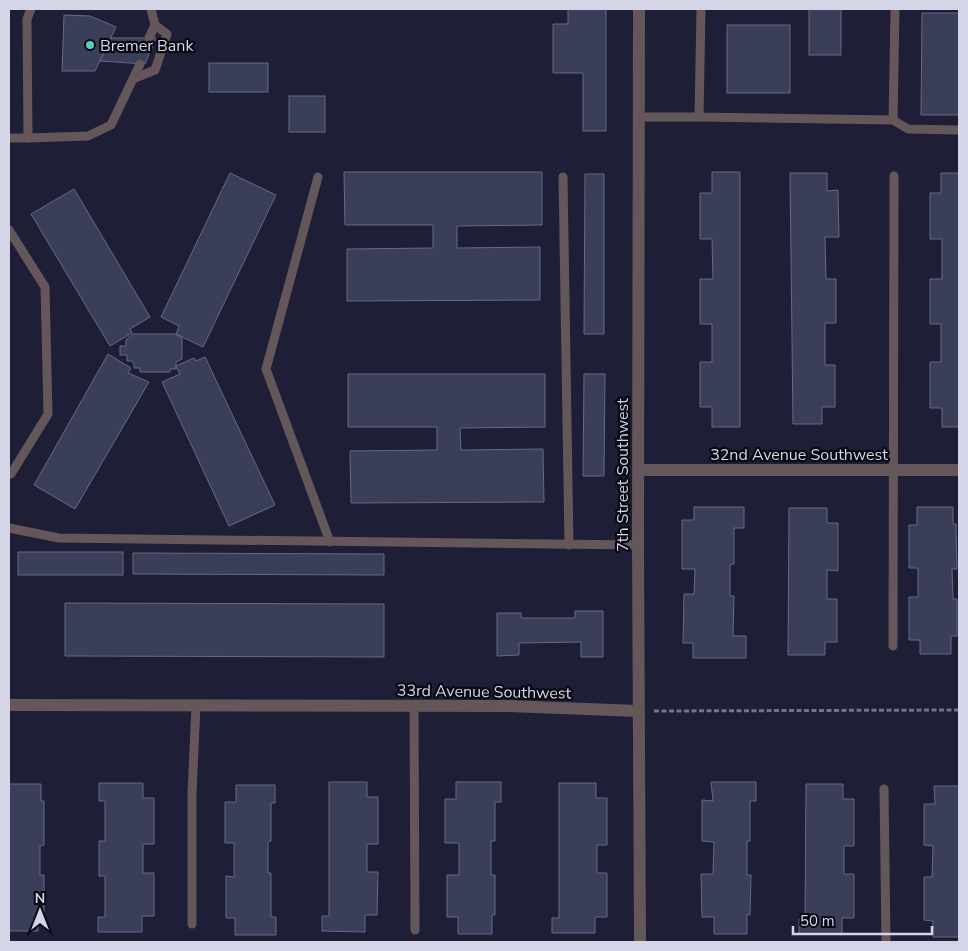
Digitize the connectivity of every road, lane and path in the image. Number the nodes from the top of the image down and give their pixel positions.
1 (31, 9) edge
2 (150, 9) edge
3 (638, 9) edge
4 (701, 9) edge
5 (895, 9) edge
6 (155, 25) junction
7 (149, 38) dead end
8 (140, 64) dead end
9 (135, 78) junction
10 (639, 117) junction
11 (699, 117) junction
12 (893, 120) junction
13 (956, 130) dead end
14 (9, 138) edge
15 (28, 138) junction
16 (894, 176) dead end
17 (318, 177) dead end
18 (562, 177) dead end
19 (9, 230) edge
20 (639, 470) junction
21 (893, 470) junction
22 (959, 470) edge
23 (9, 474) edge
24 (9, 528) edge
25 (330, 542) junction
26 (569, 545) junction
27 (638, 545) junction
28 (893, 646) dead end
29 (9, 705) edge
30 (196, 706) junction
31 (414, 706) junction
32 (959, 710) edge
33 (638, 711) junction
34 (884, 789) dead end
35 (192, 924) dead end
36 (415, 930) dead end
37 (640, 942) edge
38 (886, 942) edge

1 - 15 lane
2 - 6 lane
3 - 10 street, 7th Street Southwest
4 - 11 lane
5 - 12 lane
6 - 7 lane
6 - 9 lane
8 - 9 lane
9 - 15 lane
10 - 11 lane
10 - 20 street, 7th Street Southwest
11 - 12 lane
12 - 13 lane
14 - 15 lane
16 - 21 lane
17 - 25 lane
18 - 26 lane
19 - 23 lane
20 - 21 street, 32nd Avenue Southwest
20 - 27 street, 7th Street Southwest
21 - 22 street, 32nd Avenue Southwest
21 - 28 lane
24 - 25 lane
25 - 26 lane
26 - 27 lane
27 - 33 street, 7th Street Southwest
29 - 30 street, 33rd Avenue Southwest
30 - 31 street, 33rd Avenue Southwest
30 - 35 lane
31 - 33 street, 33rd Avenue Southwest
31 - 36 lane
32 - 33 path
33 - 37 street, 7th Street Southwest
34 - 38 lane

